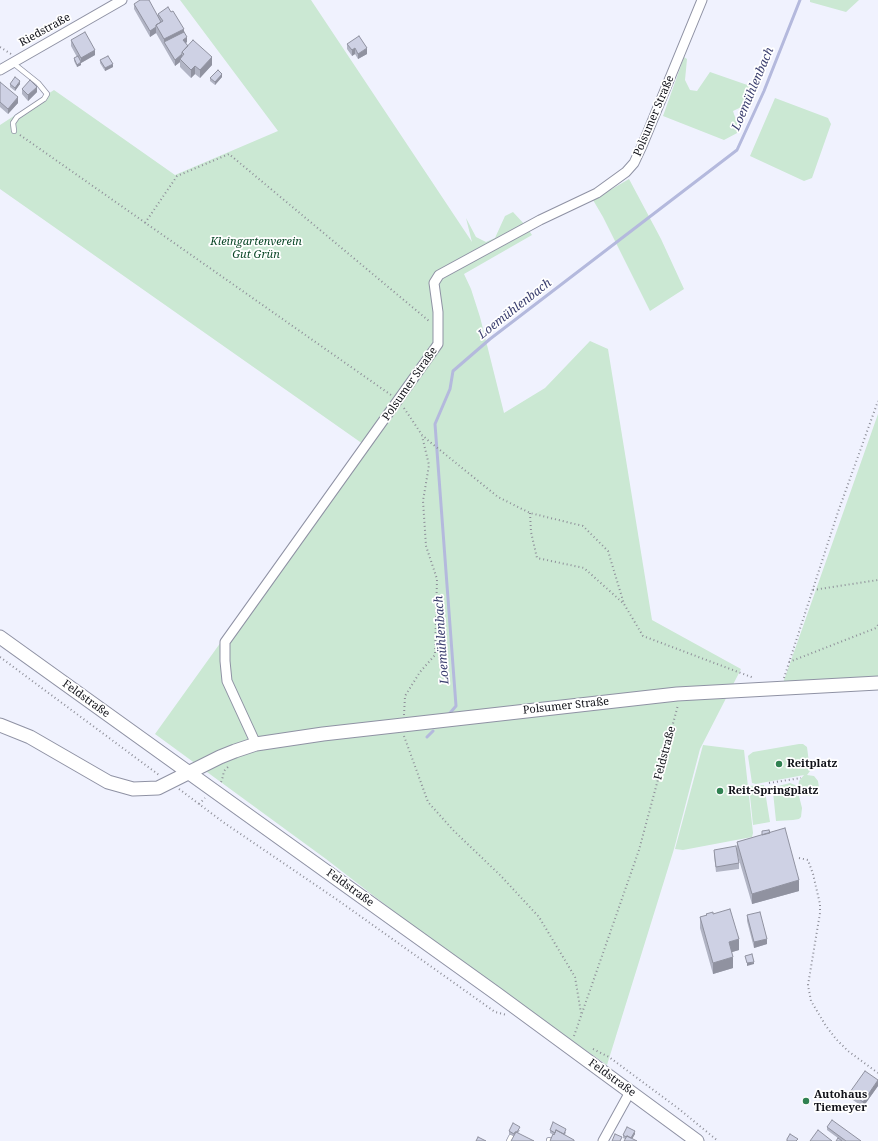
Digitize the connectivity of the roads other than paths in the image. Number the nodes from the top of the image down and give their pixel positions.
1 (122, 0) edge
2 (702, 0) edge
3 (13, 63) junction
4 (0, 70) edge
5 (14, 131) road end
6 (0, 637) edge
7 (878, 683) edge
8 (0, 725) edge
9 (256, 744) junction
10 (190, 773) junction
11 (630, 1092) junction
12 (603, 1141) edge
13 (698, 1141) edge

1 - 3 street, Riedstraße
2 - 9 street, Polsumer Straße
3 - 4 street, Riedstraße
3 - 5 lane
6 - 10 street, Feldstraße
7 - 9 street, Polsumer Straße
8 - 10 street, Polsumer Straße
9 - 10 street, Polsumer Straße
10 - 11 street, Feldstraße
11 - 12 street
11 - 13 street, Feldstraße

